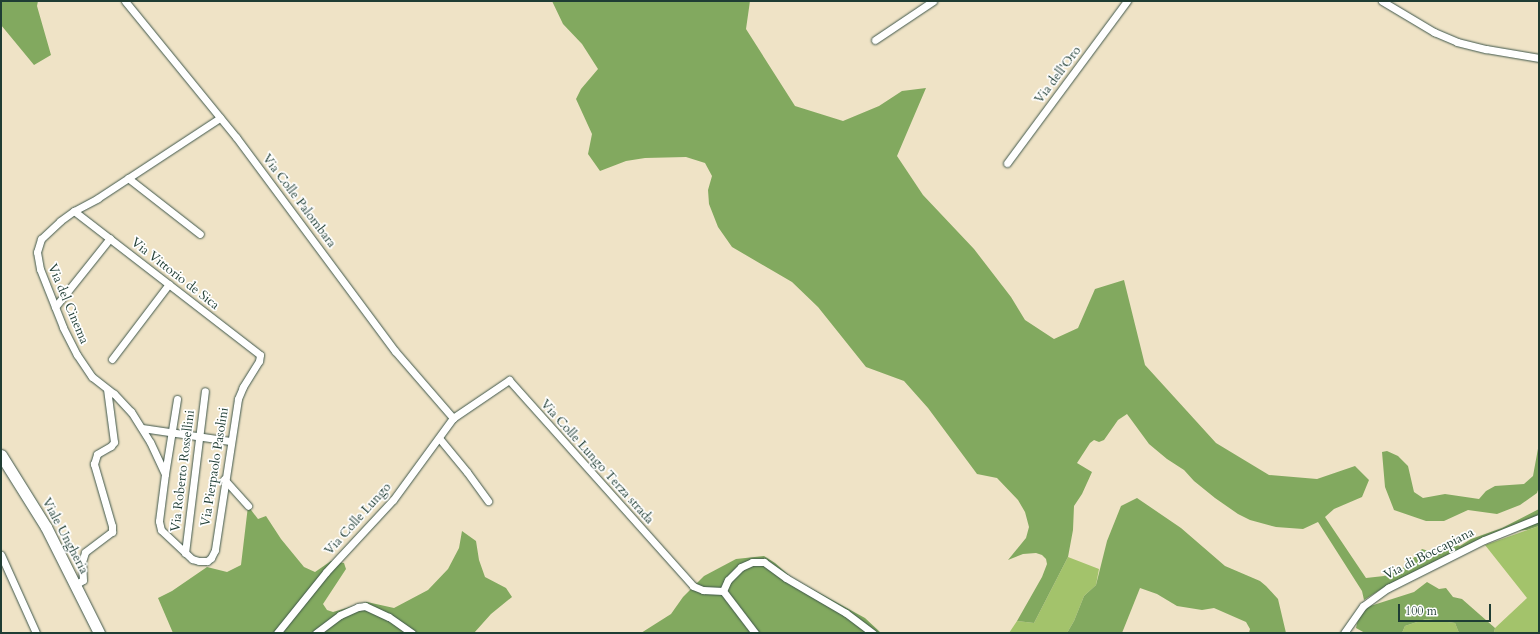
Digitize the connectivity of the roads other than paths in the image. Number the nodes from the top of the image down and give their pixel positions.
1 (125, 1) edge
2 (933, 1) edge
3 (1127, 1) edge
4 (1382, 1) edge
5 (875, 40) dead end
6 (1539, 58) edge
7 (220, 118) junction
8 (1007, 163) dead end
9 (128, 178) junction
10 (74, 212) junction
11 (200, 234) dead end
12 (110, 238) junction
13 (169, 284) junction
14 (55, 307) junction
15 (260, 356) joint
16 (112, 359) dead end
17 (108, 389) junction
18 (205, 391) dead end
19 (177, 399) dead end
20 (452, 418) junction
21 (142, 428) junction
22 (172, 432) junction
23 (200, 436) junction
24 (439, 438) junction
25 (230, 440) junction
26 (1, 455) edge
27 (165, 474) junction
28 (224, 479) junction
29 (488, 501) dead end
30 (248, 506) dead end
31 (1539, 518) edge
32 (185, 553) junction
33 (1, 555) edge
34 (1, 571) edge
35 (10, 574) junction
36 (75, 585) junction
37 (723, 591) junction
38 (36, 633) edge
39 (99, 633) edge
40 (277, 633) edge
41 (316, 633) edge
42 (412, 633) edge
43 (755, 633) edge
44 (873, 633) edge
45 (1344, 633) edge

1 - 7 street, Via Colle Palombara
2 - 5 street
3 - 8 street, Via dell'Oro
4 - 6 street
7 - 9 street, Via del Cinema
7 - 20 street, Via Colle Palombara
9 - 10 street, Via del Cinema
9 - 11 street
10 - 12 street, Via Vittorio de Sica
10 - 14 street, Via del Cinema
12 - 13 street, Via Vittorio de Sica
12 - 14 street
13 - 15 street, Via Vittorio de Sica
13 - 16 street
14 - 17 street, Via del Cinema
15 - 25 street, Via Pierpaolo Pasolini
17 - 21 street, Via del Cinema
17 - 36 street
18 - 23 street, Via Roberto Rossellini
19 - 22 street
20 - 24 street, Via Colle Lungo
20 - 37 street, Via Colle Lungo Terza strada
21 - 22 street
21 - 27 street, Via del Cinema
22 - 23 street
22 - 27 street
23 - 25 street
23 - 32 street, Via Roberto Rossellini
24 - 29 street
24 - 40 street, Via Colle Lungo
25 - 28 street, Via Pierpaolo Pasolini
26 - 36 main road, Viale Ungheria
27 - 32 street
28 - 30 street
28 - 32 street, Via Pierpaolo Pasolini
31 - 45 street, Via di Boccapiana
33 - 35 street
34 - 35 street
35 - 38 street
36 - 39 main road, Viale Ungheria
37 - 43 street
37 - 44 street
41 - 42 street

